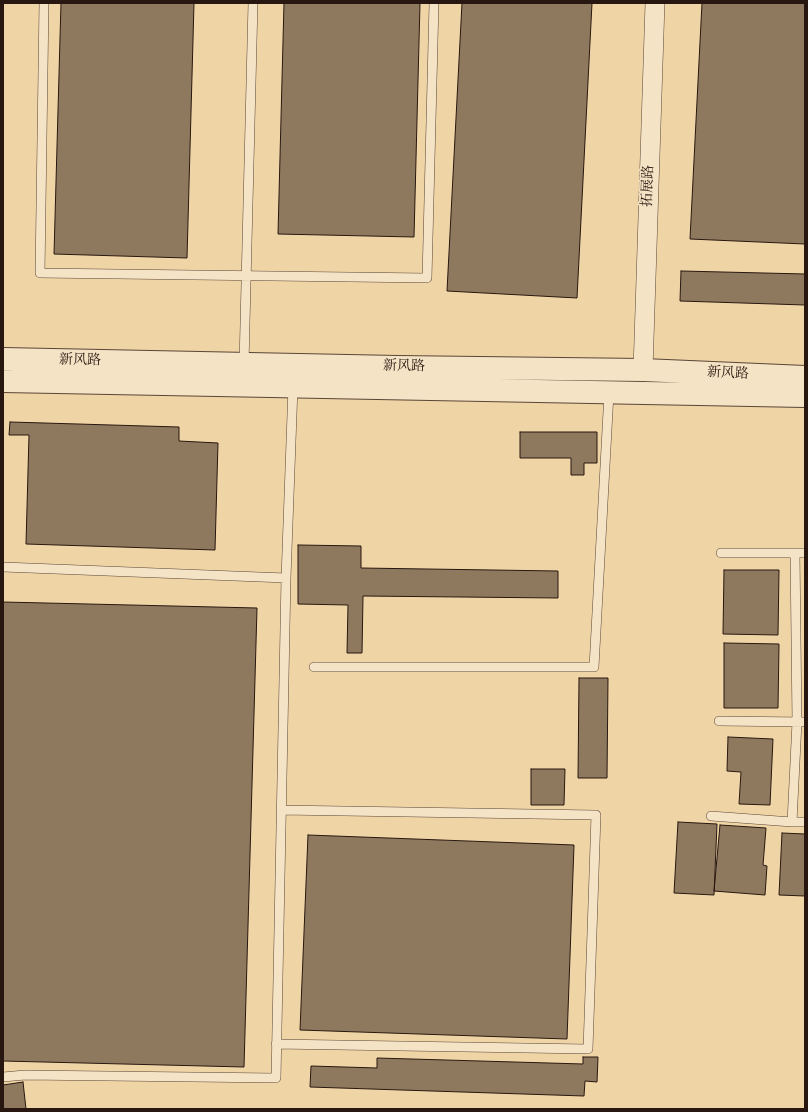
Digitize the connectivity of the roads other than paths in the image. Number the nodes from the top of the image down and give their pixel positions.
1 (44, 3) edge
2 (253, 3) edge
3 (434, 3) edge
4 (655, 3) edge
5 (246, 277) junction
6 (3, 359) edge
7 (244, 364) junction
8 (643, 370) junction
9 (805, 377) edge
10 (3, 381) edge
11 (293, 387) junction
12 (609, 393) junction
13 (805, 396) edge
14 (721, 553) dead end
15 (795, 553) junction
16 (805, 553) edge
17 (3, 567) edge
18 (286, 578) junction
19 (314, 667) dead end
20 (719, 721) dead end
21 (801, 722) edge
22 (282, 810) junction
23 (711, 816) dead end
24 (792, 822) junction
25 (805, 822) edge
26 (276, 1044) junction
27 (3, 1078) edge

1 - 5 lane
2 - 5 lane
3 - 5 lane
4 - 8 street, 拓展路
5 - 7 lane
6 - 7 street, 新风路
7 - 8 street, 新风路
8 - 9 street, 新风路
10 - 11 street, 新风路
11 - 12 street, 新风路
11 - 18 lane
12 - 13 street, 新风路
12 - 19 lane
14 - 15 lane
15 - 16 lane
15 - 21 lane
17 - 18 lane
18 - 22 lane
20 - 21 lane
21 - 24 lane
22 - 26 lane
22 - 26 lane
23 - 24 lane
24 - 25 lane
26 - 27 lane

